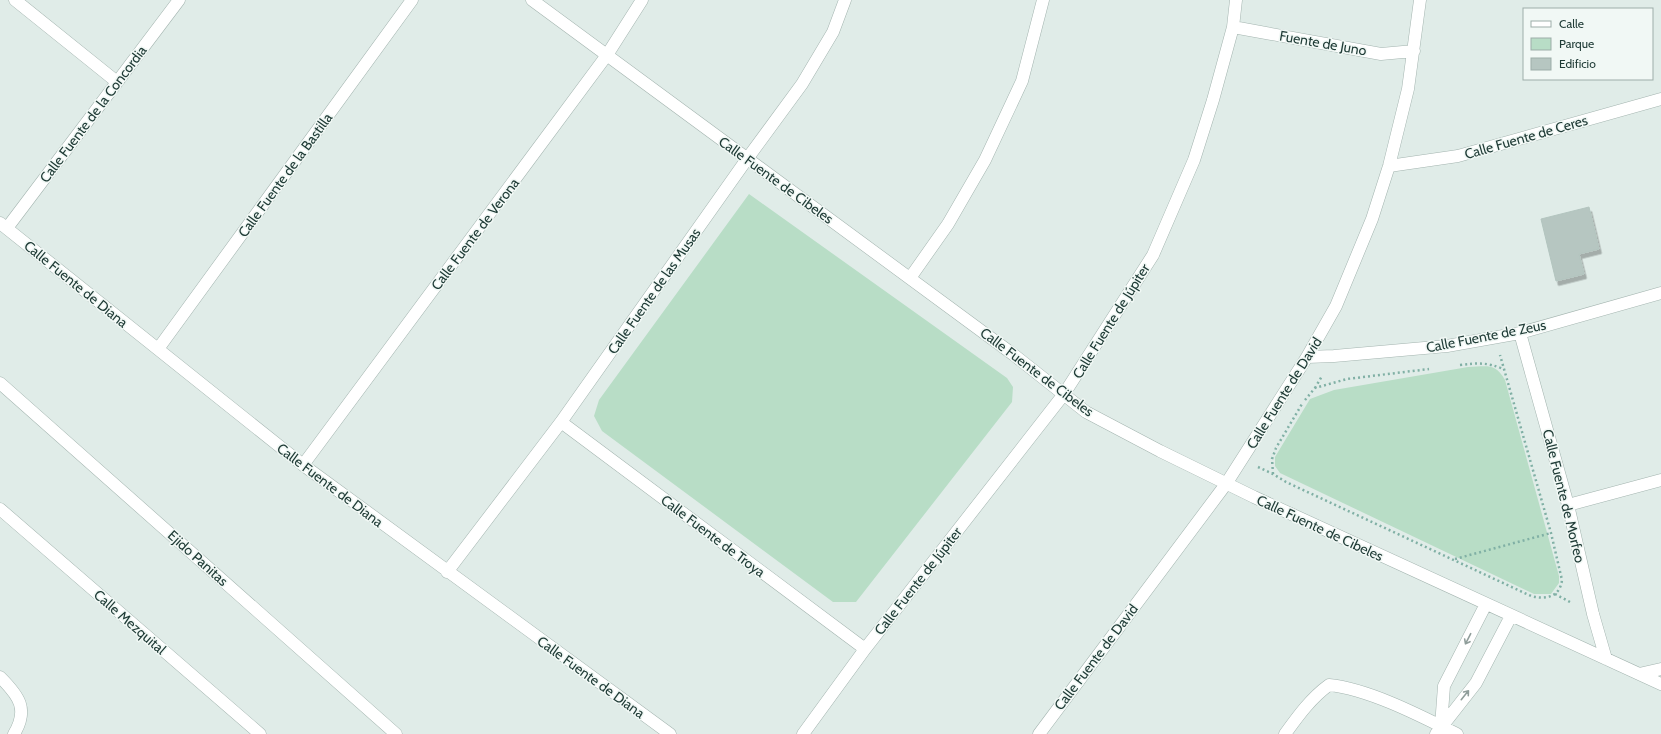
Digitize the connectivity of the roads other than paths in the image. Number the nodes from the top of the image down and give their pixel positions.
1 (15, 0) edge
2 (179, 0) edge
3 (412, 0) edge
4 (532, 0) edge
5 (642, 0) edge
6 (845, 0) edge
7 (1043, 0) edge
8 (1236, 0) edge
9 (1420, 0) edge
10 (1233, 26) junction
11 (1414, 51) junction
12 (607, 55) junction
13 (117, 82) junction
14 (1661, 99) edge
15 (747, 159) junction
16 (1388, 166) junction
17 (3, 226) edge
18 (910, 278) junction
19 (1661, 293) edge
20 (1520, 333) junction
21 (158, 349) junction
22 (1307, 357) junction
23 (0, 383) edge
24 (1064, 394) junction
25 (561, 422) junction
26 (303, 466) junction
27 (1661, 480) edge
28 (1226, 484) junction
29 (1568, 505) junction
30 (0, 509) edge
31 (447, 572) junction
32 (1486, 604) junction
33 (1511, 616) junction
34 (866, 649) junction
35 (1606, 659) junction
36 (1661, 669) edge
37 (1639, 674) junction
38 (0, 677) edge
39 (1661, 684) edge
40 (1438, 730) edge
41 (14, 734) edge
42 (260, 734) edge
43 (396, 734) edge
44 (670, 734) edge
45 (803, 734) edge
46 (1039, 734) edge
47 (1285, 734) edge
48 (1457, 734) edge

1 - 13 street
2 - 13 street, Calle Fuente de la Concordia
3 - 21 street, Calle Fuente de la Bastilla
4 - 12 street, Calle Fuente de Cibeles
5 - 12 street, Calle Fuente de Verona
6 - 15 street, Calle Fuente de las Musas
7 - 18 street
8 - 10 street, Calle Fuente de Júpiter
9 - 11 street, Calle Fuente de David
10 - 11 street, Fuente de Juno
10 - 24 street, Calle Fuente de Júpiter
11 - 16 street, Calle Fuente de David
12 - 15 street, Calle Fuente de Cibeles
12 - 26 street, Calle Fuente de Verona
13 - 17 street, Calle Fuente de la Concordia
14 - 16 street, Calle Fuente de Ceres
15 - 18 street, Calle Fuente de Cibeles
15 - 25 street, Calle Fuente de las Musas
16 - 22 street, Calle Fuente de David
17 - 21 street, Calle Fuente de Diana
18 - 24 street, Calle Fuente de Cibeles
19 - 20 street, Calle Fuente de Zeus
20 - 22 street, Calle Fuente de Zeus
20 - 29 street, Calle Fuente de Morfeo
21 - 26 street, Calle Fuente de Diana
22 - 28 street, Calle Fuente de David
23 - 43 street, Ejido Panitas
24 - 28 street, Calle Fuente de Cibeles
24 - 34 street, Calle Fuente de Júpiter
25 - 31 street, Calle Fuente de las Musas
25 - 34 street, Calle Fuente de Troya
26 - 31 street, Calle Fuente de Diana
27 - 29 street
28 - 32 street, Calle Fuente de Cibeles
28 - 46 street, Calle Fuente de David
29 - 35 street, Calle Fuente de Morfeo
30 - 42 street, Calle Mezquital
31 - 44 street, Calle Fuente de Diana
32 - 33 street, Calle Fuente de Cibeles
32 -> 40 street
33 - 35 street, Calle Fuente de Cibeles
40 -> 33 street
34 - 45 street, Calle Fuente de Júpiter
35 - 37 street, Calle Fuente de Cibeles
36 - 37 street
37 - 39 street, Calle Fuente de Cibeles
38 - 41 street
40 - 47 street
40 - 48 street

